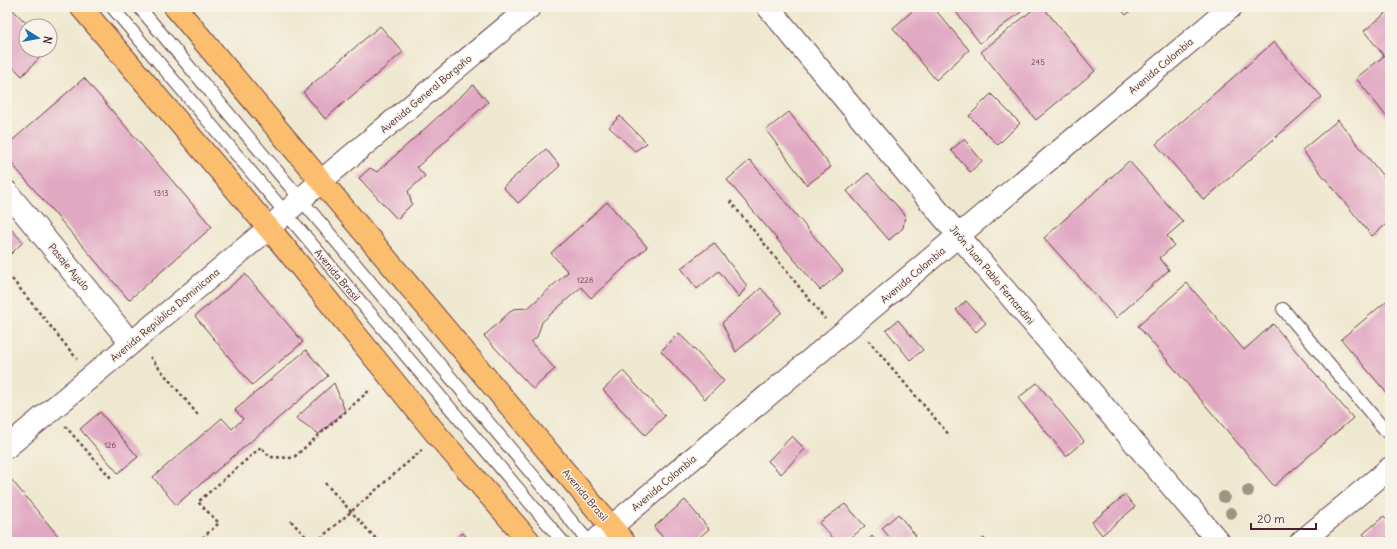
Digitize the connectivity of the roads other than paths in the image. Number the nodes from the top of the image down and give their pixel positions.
1 (81, 7) edge
2 (112, 7) edge
3 (139, 7) edge
4 (176, 7) edge
5 (530, 7) edge
6 (768, 7) edge
7 (1231, 7) edge
8 (321, 181) junction
9 (7, 192) edge
10 (294, 206) junction
11 (269, 228) junction
12 (959, 236) junction
13 (1283, 309) dead end
14 (133, 341) junction
15 (1390, 436) edge
16 (7, 447) edge
17 (1390, 468) edge
18 (618, 535) edge
19 (530, 542) edge
20 (563, 542) edge
21 (589, 542) edge
22 (594, 542) edge
23 (1218, 542) edge
24 (1301, 542) edge

1 - 11 main road
2 - 10 lane, Avenida Brasil
3 - 10 lane, Avenida Brasil
4 - 8 main road, Avenida Brasil
5 - 8 street, Avenida General Borgoño
6 - 12 street, Jirón Juan Pablo Fernandini
7 - 12 street, Avenida Colombia
8 - 10 street, Avenida República Dominicana
8 - 18 main road, Avenida Brasil
9 - 14 street, Pasaje Ayulo
10 - 11 street, Avenida República Dominicana
10 - 20 lane, Avenida Brasil
10 - 21 lane, Avenida Brasil
11 - 14 street, Avenida República Dominicana
11 - 19 main road
12 - 18 street, Avenida Colombia
12 - 23 street, Jirón Juan Pablo Fernandini
13 - 15 lane
14 - 16 street, Avenida República Dominicana
17 - 24 street
18 - 22 street, Avenida Colombia

